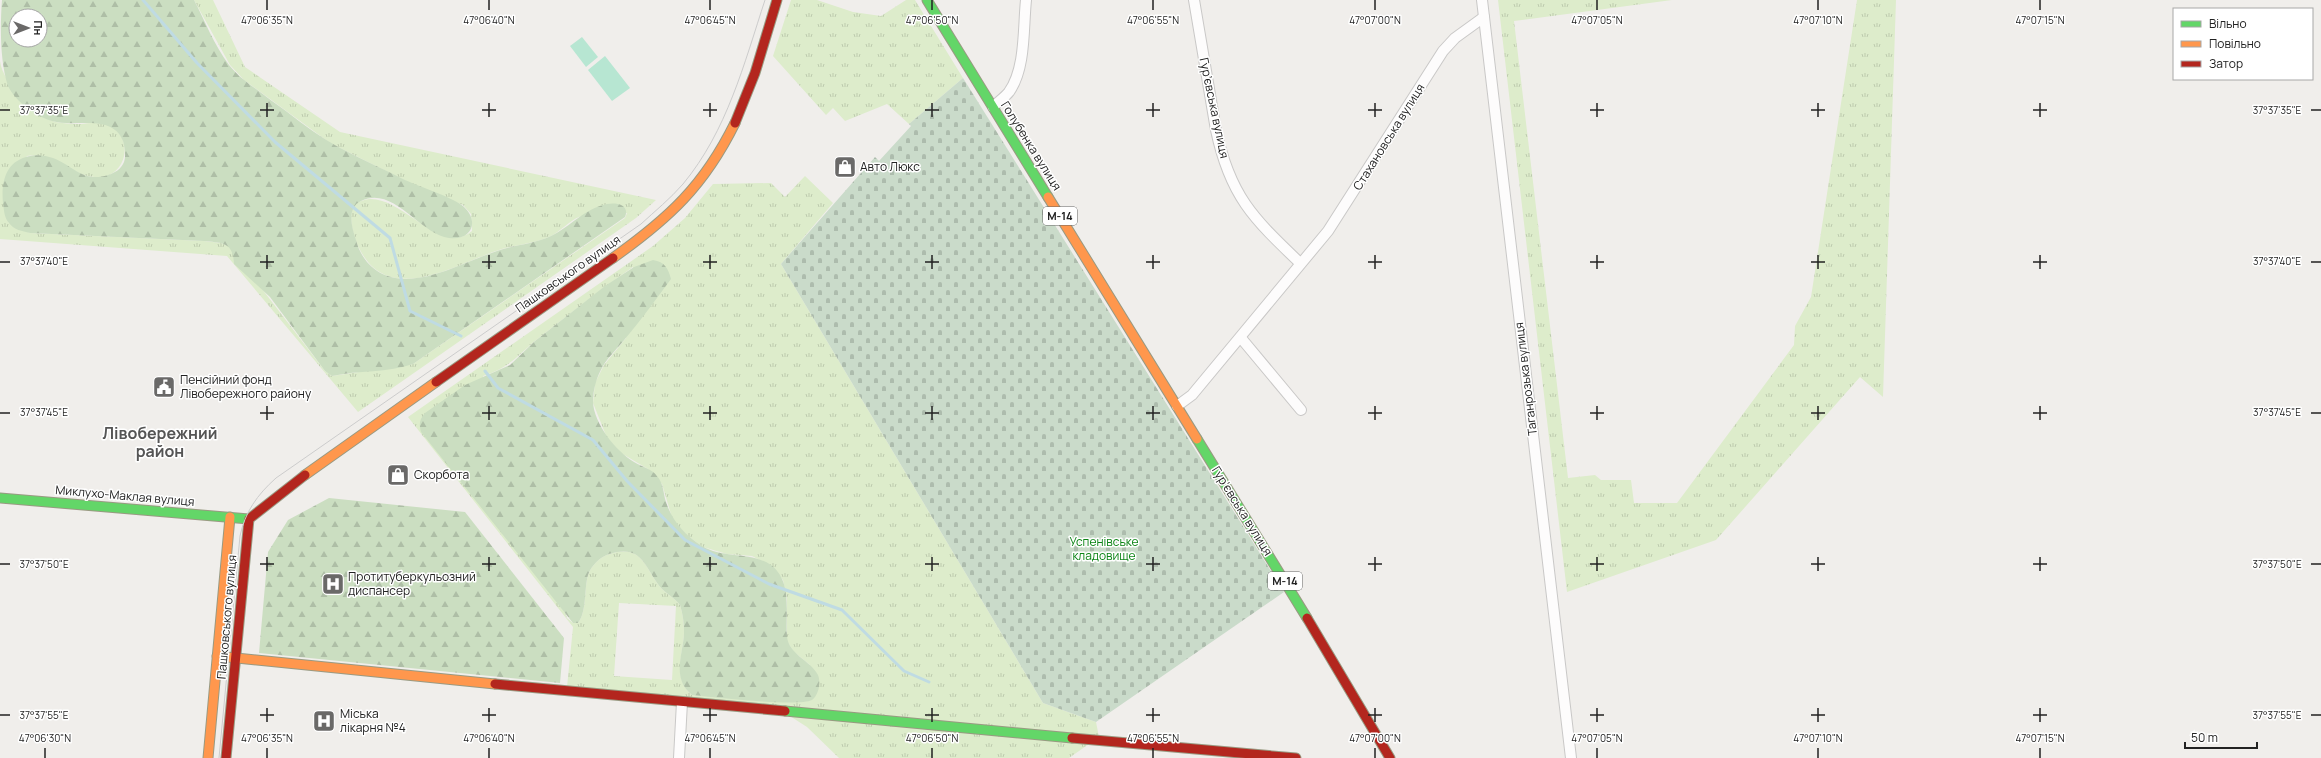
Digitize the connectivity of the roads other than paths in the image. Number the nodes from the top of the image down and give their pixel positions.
1 (777, 0) edge
2 (926, 0) edge
3 (1026, 0) edge
4 (1194, 0) edge
5 (1482, 0) edge
6 (1484, 17) junction
7 (992, 107) junction
8 (1300, 263) junction
9 (1241, 338) junction
10 (1177, 406) junction
11 (1301, 410) dead end
12 (280, 493) junction
13 (0, 498) edge
14 (230, 517) junction
15 (249, 519) junction
16 (217, 656) junction
17 (235, 658) junction
18 (682, 702) junction
19 (208, 758) edge
20 (226, 758) edge
21 (679, 758) edge
22 (1296, 758) edge
23 (1390, 758) edge
24 (1571, 758) edge

1 - 12 main road, Пашковського вулиця
2 - 7 main road, Голубенка вулиця / М-14
3 - 7 street
4 - 8 street, Гур’євська вулиця
5 - 6 street, Таганрозька вулиця
6 - 8 street, Стахановська вулиця
6 - 24 street, Таганрозька вулиця
7 - 10 main road, Голубенка вулиця / М-14
8 - 9 street
9 - 10 street
9 - 11 street
10 - 23 main road, Гур’євська вулиця / М-14
12 - 14 main road, Пашковського вулиця
12 - 15 main road, Пашковського вулиця
13 - 14 main road, Миклухо-Маклая вулиця
14 - 15 main road, Миклухо-Маклая вулиця
14 - 16 main road, Пашковського вулиця
15 - 17 main road, Пашковського вулиця
16 - 17 main road
16 - 19 main road, Пашковського вулиця
17 - 18 main road
17 - 20 main road, Пашковського вулиця
18 - 21 street
18 - 22 main road

